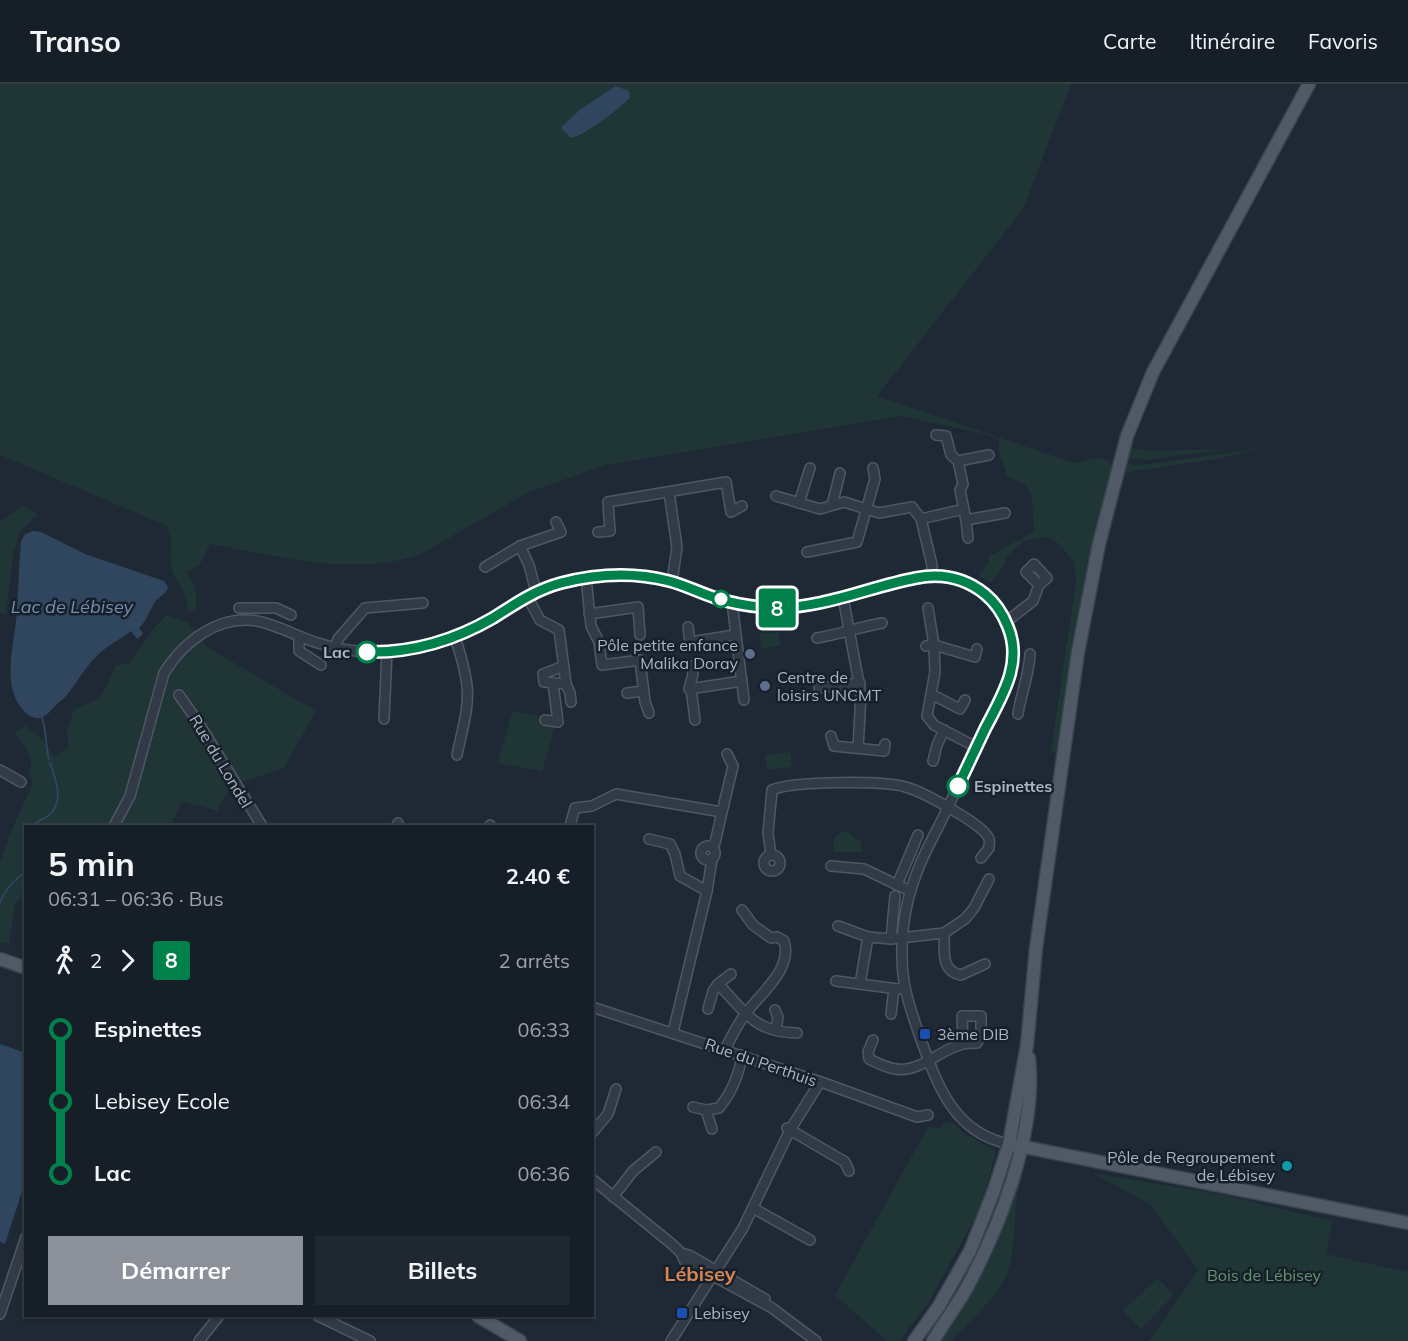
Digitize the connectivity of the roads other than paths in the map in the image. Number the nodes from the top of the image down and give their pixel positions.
1 (1309, 84) edge
2 (936, 435) dead end
3 (989, 455) dead end
4 (958, 461) junction
5 (810, 468) dead end
6 (873, 468) dead end
7 (840, 472) dead end
8 (669, 492) junction
9 (776, 496) dead end
10 (799, 503) junction
11 (832, 505) junction
12 (742, 506) dead end
13 (866, 509) junction
14 (964, 509) junction
15 (1005, 513) dead end
16 (921, 519) junction
17 (966, 520) junction
18 (556, 522) dead end
19 (598, 532) dead end
20 (968, 538) dead end
21 (520, 546) junction
22 (807, 552) dead end
23 (485, 567) dead end
24 (932, 576) junction
25 (586, 578) junction
26 (672, 582) junction
27 (1039, 585) dead end
28 (531, 594) junction
29 (843, 597) junction
30 (732, 602) junction
31 (423, 603) dead end
32 (239, 608) dead end
33 (265, 608) junction
34 (928, 608) dead end
35 (589, 614) junction
36 (291, 615) dead end
37 (562, 618) dead end
38 (1006, 622) junction
39 (264, 623) junction
40 (882, 623) dead end
41 (553, 626) junction
42 (688, 627) dead end
43 (850, 632) junction
44 (640, 635) dead end
45 (735, 635) junction
46 (299, 637) junction
47 (455, 637) junction
48 (817, 638) dead end
49 (930, 646) junction
50 (335, 647) junction
51 (977, 649) dead end
52 (387, 651) junction
53 (1030, 654) dead end
54 (321, 665) dead end
55 (564, 666) junction
56 (692, 666) dead end
57 (742, 681) junction
58 (553, 683) junction
59 (860, 683) junction
60 (566, 684) junction
61 (691, 688) junction
62 (819, 688) dead end
63 (1004, 690) junction
64 (644, 691) junction
65 (627, 693) dead end
66 (931, 694) junction
67 (179, 695) dead end
68 (1020, 695) junction
69 (744, 700) dead end
70 (965, 700) dead end
71 (571, 702) dead end
72 (649, 713) dead end
73 (1018, 714) dead end
74 (384, 719) dead end
75 (545, 720) dead end
76 (695, 720) dead end
77 (944, 730) junction
78 (831, 736) dead end
79 (885, 744) dead end
80 (976, 747) junction
81 (858, 748) junction
82 (727, 754) dead end
83 (457, 755) dead end
84 (933, 760) dead end
85 (0, 770) edge
86 (21, 782) dead end
87 (948, 807) junction
88 (722, 812) junction
89 (115, 825) edge
90 (261, 825) edge
91 (570, 825) edge
92 (918, 835) dead end
93 (649, 839) dead end
94 (771, 855) dead end
95 (981, 858) dead end
96 (831, 866) dead end
97 (989, 879) dead end
98 (897, 885) junction
99 (707, 891) junction
100 (910, 891) junction
101 (895, 896) dead end
102 (742, 910) dead end
103 (838, 926) dead end
104 (944, 933) junction
105 (868, 937) junction
106 (903, 938) junction
107 (891, 939) junction
108 (0, 959) edge
109 (985, 964) dead end
110 (24, 967) edge
111 (731, 974) dead end
112 (836, 981) dead end
113 (718, 984) junction
114 (860, 984) junction
115 (881, 987) junction
116 (894, 988) junction
117 (905, 988) junction
118 (879, 998) dead end
119 (594, 1008) edge
120 (708, 1009) dead end
121 (775, 1010) dead end
122 (745, 1014) junction
123 (891, 1014) dead end
124 (776, 1030) junction
125 (673, 1032) junction
126 (797, 1033) dead end
127 (873, 1040) dead end
128 (963, 1044) dead end
129 (725, 1050) junction
130 (742, 1055) junction
131 (928, 1059) junction
132 (820, 1082) junction
133 (616, 1089) dead end
134 (693, 1107) dead end
135 (706, 1110) junction
136 (928, 1115) dead end
137 (788, 1128) junction
138 (712, 1129) dead end
139 (594, 1131) edge
140 (1015, 1145) junction
141 (656, 1152) dead end
142 (849, 1171) dead end
143 (594, 1181) edge
144 (613, 1197) junction
145 (753, 1208) junction
146 (1408, 1223) edge
147 (810, 1240) dead end
148 (24, 1248) edge
149 (21, 1265) edge
150 (715, 1273) junction
151 (0, 1314) edge
152 (218, 1317) edge
153 (320, 1317) edge
154 (479, 1317) edge
155 (199, 1341) edge
156 (370, 1341) edge
157 (520, 1341) edge
158 (671, 1341) edge
159 (816, 1341) edge
160 (914, 1341) edge
161 (933, 1341) edge

1 - 140 main road
2 - 4 street
3 - 4 street
4 - 14 street
5 - 10 street
6 - 13 street
7 - 11 street
8 - 12 street
8 - 19 street
8 - 26 street
9 - 10 street
10 - 11 street
11 - 13 street
13 - 16 street
13 - 22 street
14 - 16 street
14 - 17 street
15 - 17 street
16 - 24 street
17 - 20 street
18 - 21 street
21 - 23 street
21 - 28 street
24 - 29 street
24 - 38 street
25 - 26 street
25 - 28 street
25 - 35 street
26 - 30 street
27 - 38 street
28 - 41 street
28 - 47 street
29 - 30 street
29 - 43 street
30 - 45 street
31 - 50 street
32 - 33 street
33 - 36 street
33 - 39 street
34 - 49 street
35 - 44 street
35 - 64 street
37 - 41 street
38 - 63 street
39 - 46 street
39 - 89 street
40 - 43 street
41 - 55 street
42 - 45 street
43 - 48 street
43 - 59 street
45 - 57 street
46 - 50 street
46 - 54 street
47 - 52 street
47 - 83 street
49 - 51 street
49 - 66 street
50 - 52 street
52 - 74 street
53 - 68 street
55 - 58 street
55 - 60 street
56 - 61 street
57 - 61 street
57 - 69 street
58 - 60 street
58 - 75 street
59 - 62 street
59 - 81 street
60 - 71 street
61 - 76 street
63 - 68 street
63 - 80 street
64 - 65 street
64 - 72 street
66 - 70 street
66 - 77 street
67 - 90 street, Rue du Londel
68 - 73 street
77 - 80 street
77 - 84 street
78 - 81 street
79 - 81 street
80 - 87 street
82 - 88 street
85 - 86 street
87 - 94 street
87 - 95 street
87 - 100 street
88 - 91 street
88 - 99 street
92 - 98 street
93 - 99 street
96 - 98 street
97 - 104 street
98 - 100 street
99 - 125 street
100 - 106 street
101 - 107 street
102 - 122 street
103 - 105 street
104 - 106 street
104 - 109 street
105 - 107 street
105 - 114 street
106 - 107 street
106 - 117 street
108 - 110 main road
111 - 113 street
112 - 114 street
113 - 120 street
113 - 122 street
114 - 115 street
115 - 116 street
115 - 118 street
116 - 117 street
116 - 123 street
117 - 131 street
119 - 125 street, Rue du Perthuis
121 - 124 street
122 - 124 street
122 - 129 street
124 - 126 street
125 - 129 street, Rue du Perthuis
127 - 131 street
128 - 131 street
129 - 130 street, Rue du Perthuis
130 - 132 street, Rue du Perthuis
130 - 135 street
131 - 140 street
132 - 136 street, Rue du Perthuis
132 - 137 street
133 - 139 street
134 - 135 street
135 - 138 street
137 - 142 street
137 - 145 street
140 - 146 main road
140 - 160 main road
140 - 161 main road
141 - 144 street
143 - 144 street
144 - 150 street
145 - 147 street
145 - 150 street
148 - 149 street
149 - 151 street
150 - 158 street
150 - 159 street
152 - 155 street
153 - 156 street
154 - 157 main road

